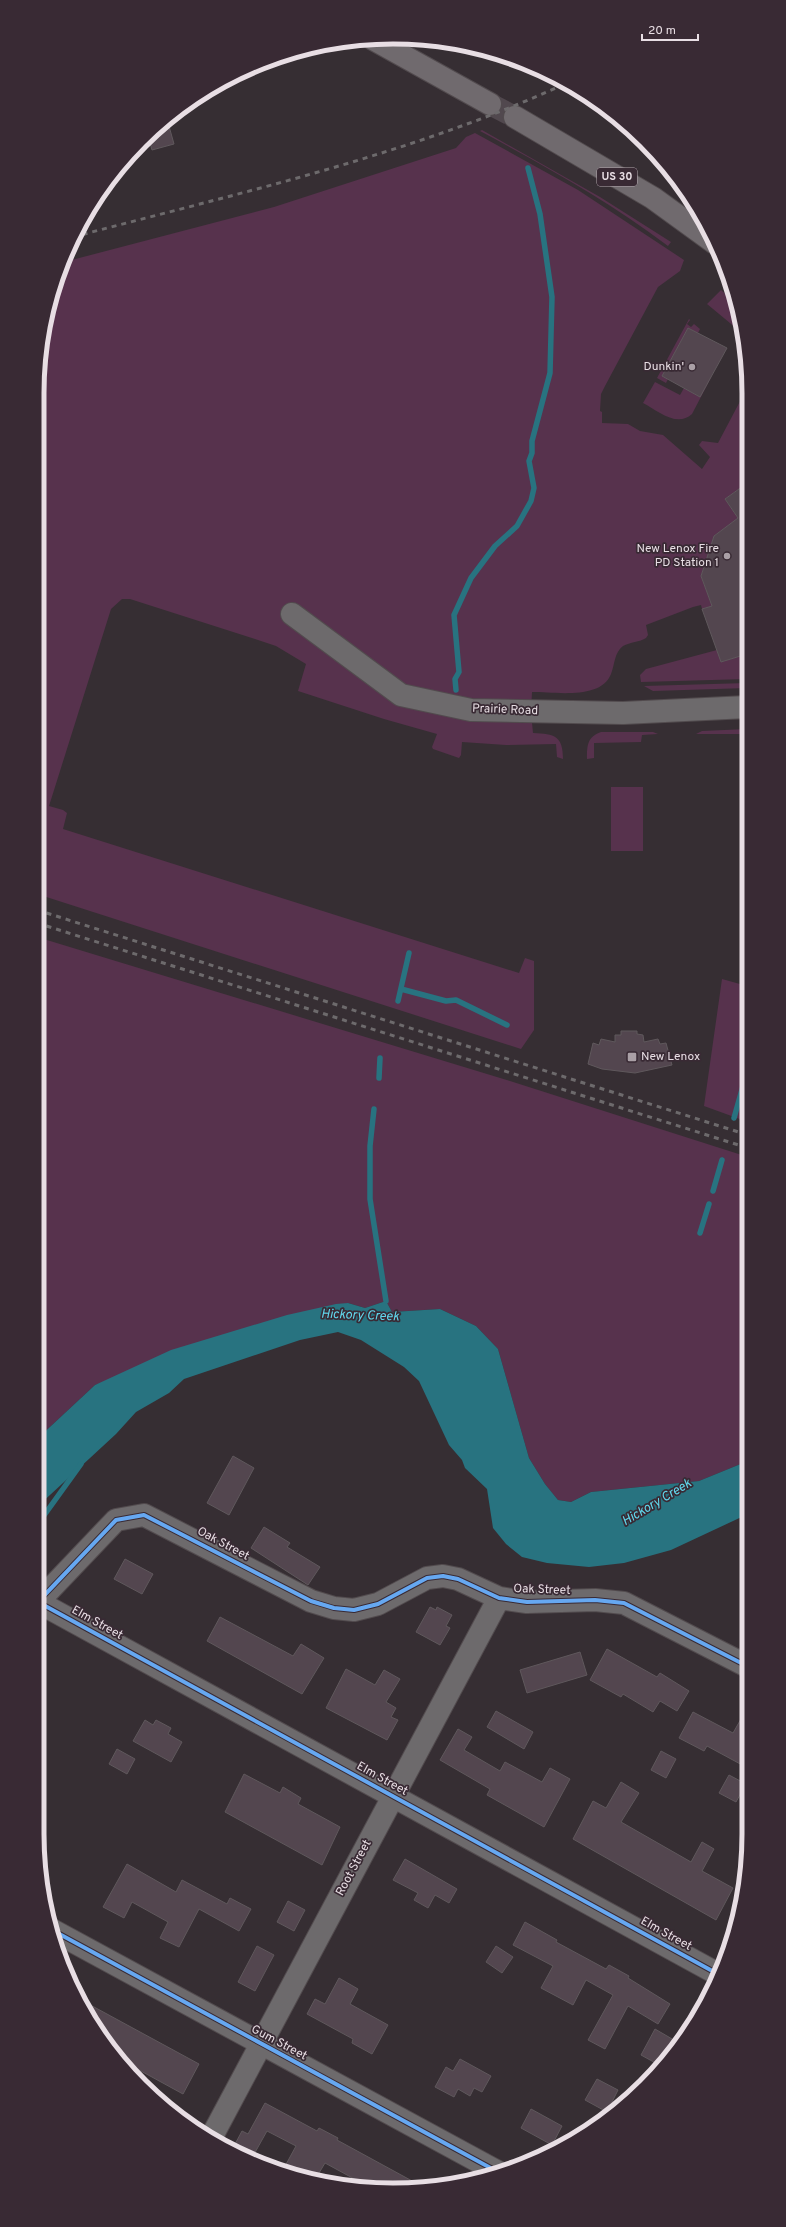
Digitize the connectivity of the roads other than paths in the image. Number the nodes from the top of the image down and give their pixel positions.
1 (383, 44) edge
2 (490, 104) tunnel mouth
3 (515, 117) tunnel mouth
4 (704, 236) edge
5 (292, 614) dead end
6 (742, 707) edge
7 (44, 1596) edge
8 (499, 1598) junction
9 (44, 1607) edge
10 (742, 1662) edge
11 (392, 1796) junction
12 (59, 1934) edge
13 (713, 1972) edge
14 (261, 2044) junction
15 (214, 2133) edge
16 (491, 2168) edge

1 - 2 main road
3 - 4 main road, US 30
5 - 6 street, Prairie Road
7 - 8 street, Oak Street
8 - 10 street, Oak Street
8 - 11 street, Root Street
9 - 11 street, Elm Street
11 - 13 street, Elm Street
11 - 14 street, Root Street
12 - 14 street, Gum Street
14 - 15 street, Root Street
14 - 16 street, Gum Street

